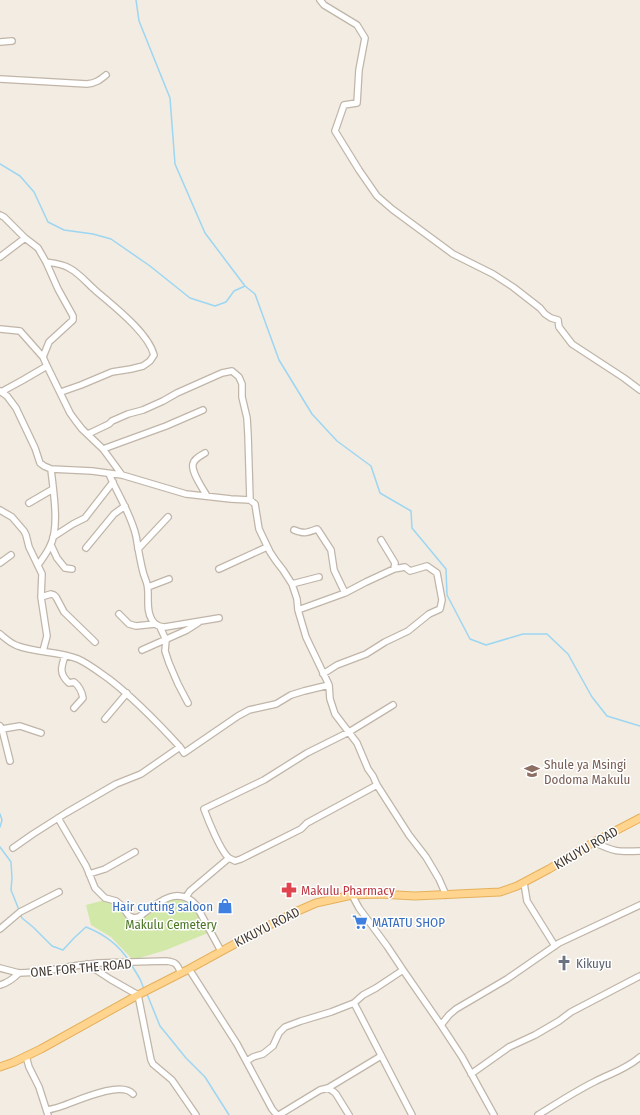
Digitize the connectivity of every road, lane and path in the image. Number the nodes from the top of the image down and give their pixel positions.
1 (320, 0) edge
2 (12, 41) dead end
3 (0, 42) edge
4 (106, 75) dead end
5 (0, 79) edge
6 (0, 215) edge
7 (25, 238) junction
8 (0, 257) edge
9 (46, 262) junction
10 (0, 329) edge
11 (43, 357) junction
12 (47, 366) junction
13 (640, 390) edge
14 (1, 391) edge
15 (61, 392) junction
16 (203, 410) dead end
17 (88, 434) junction
18 (103, 449) junction
19 (205, 453) dead end
20 (51, 469) junction
21 (109, 474) junction
22 (122, 475) junction
23 (113, 482) junction
24 (53, 489) junction
25 (207, 496) junction
26 (250, 500) junction
27 (29, 504) dead end
28 (125, 506) junction
29 (0, 510) edge
30 (168, 518) dead end
31 (294, 530) dead end
32 (53, 537) junction
33 (381, 540) dead end
34 (51, 545) junction
35 (267, 547) junction
36 (86, 548) dead end
37 (138, 549) junction
38 (11, 555) dead end
39 (0, 563) edge
40 (38, 565) junction
41 (72, 569) dead end
42 (219, 569) dead end
43 (394, 569) junction
44 (319, 577) dead end
45 (169, 579) dead end
46 (292, 584) junction
47 (148, 587) junction
48 (345, 593) junction
49 (41, 597) junction
50 (298, 610) junction
51 (119, 614) dead end
52 (219, 618) dead end
53 (200, 621) junction
54 (158, 626) junction
55 (0, 634) edge
56 (166, 640) junction
57 (95, 642) dead end
58 (142, 650) dead end
59 (43, 651) junction
60 (65, 656) junction
61 (323, 674) junction
62 (329, 685) junction
63 (127, 693) junction
64 (188, 703) dead end
65 (393, 705) dead end
66 (74, 708) dead end
67 (105, 719) dead end
68 (1, 727) edge
69 (349, 732) junction
70 (41, 733) dead end
71 (180, 747) junction
72 (10, 761) dead end
73 (377, 785) junction
74 (58, 818) junction
75 (640, 818) edge
76 (594, 842) junction
77 (14, 848) dead end
78 (640, 851) edge
79 (135, 852) dead end
80 (229, 858) junction
81 (89, 874) junction
82 (524, 883) junction
83 (59, 892) dead end
84 (352, 895) junction
85 (446, 895) junction
86 (186, 897) junction
87 (640, 905) edge
88 (0, 929) edge
89 (555, 946) junction
90 (221, 951) junction
91 (87, 964) junction
92 (0, 968) edge
93 (188, 970) junction
94 (403, 970) junction
95 (19, 973) junction
96 (181, 973) junction
97 (640, 976) edge
98 (0, 985) edge
99 (140, 994) junction
100 (354, 1003) junction
101 (441, 1025) junction
102 (26, 1056) junction
103 (381, 1056) junction
104 (640, 1057) edge
105 (247, 1061) junction
106 (0, 1067) edge
107 (471, 1074) junction
108 (328, 1088) junction
109 (132, 1094) dead end
110 (47, 1113) edge
111 (196, 1115) edge
112 (278, 1115) edge
113 (349, 1115) edge
114 (412, 1115) edge
115 (494, 1115) edge
116 (538, 1115) edge

1 - 13 street
2 - 3 street
4 - 5 street
6 - 7 street
7 - 8 street
7 - 9 street
9 - 11 street
9 - 15 street
10 - 11 street
11 - 12 street
12 - 14 street
12 - 15 street
14 - 20 street
15 - 17 street
16 - 18 street
17 - 18 street
17 - 26 street
18 - 22 street
19 - 25 street
20 - 21 street
20 - 24 street
21 - 22 street
21 - 23 street
22 - 25 street
23 - 28 street
23 - 32 street
24 - 27 street
24 - 32 street
25 - 26 street
26 - 35 street
28 - 36 street
28 - 37 street
29 - 40 street
30 - 37 street
31 - 48 street
32 - 34 street
33 - 43 street
34 - 40 street
34 - 41 street
35 - 42 street
35 - 46 street
37 - 47 street
38 - 39 street
40 - 49 street
43 - 48 street
43 - 61 street
44 - 46 street
45 - 47 street
46 - 50 street
47 - 54 street
48 - 50 street
49 - 57 street
49 - 59 street
50 - 61 street
51 - 54 street
52 - 53 street
53 - 54 street
53 - 56 street
54 - 56 street
55 - 59 street
56 - 58 street
56 - 64 street
59 - 60 street
60 - 63 street
60 - 66 street
61 - 62 street
62 - 69 street
62 - 71 street
63 - 67 street
63 - 71 street
65 - 69 street
68 - 70 street
68 - 72 street
69 - 73 street
69 - 80 street
71 - 74 street
73 - 80 street
73 - 85 street
74 - 77 street
74 - 81 street
75 - 76 main road, KIKUYU ROAD
76 - 78 street
76 - 82 main road, KIKUYU ROAD
79 - 81 street
80 - 86 street
81 - 86 street
82 - 85 main road, KIKUYU ROAD
82 - 89 street
83 - 88 street
84 - 85 main road, KIKUYU ROAD
84 - 90 main road, KIKUYU ROAD
84 - 94 street
86 - 90 street
87 - 89 street
89 - 101 street
90 - 93 main road, KIKUYU ROAD
91 - 95 street, ONE FOR THE ROAD
91 - 96 street, ONE FOR THE ROAD
91 - 99 street
92 - 95 street, ONE FOR THE ROAD
93 - 96 main road, KIKUYU ROAD
93 - 105 street
94 - 100 street
94 - 101 street
95 - 98 street
96 - 99 main road, KIKUYU ROAD
97 - 107 street
99 - 102 main road, KIKUYU ROAD
99 - 111 street
100 - 103 street
100 - 105 street
101 - 107 street
102 - 106 main road, KIKUYU ROAD
102 - 110 street
103 - 108 street
103 - 114 street
104 - 116 street
105 - 112 street
107 - 115 street
108 - 112 street
108 - 113 street
109 - 110 street

